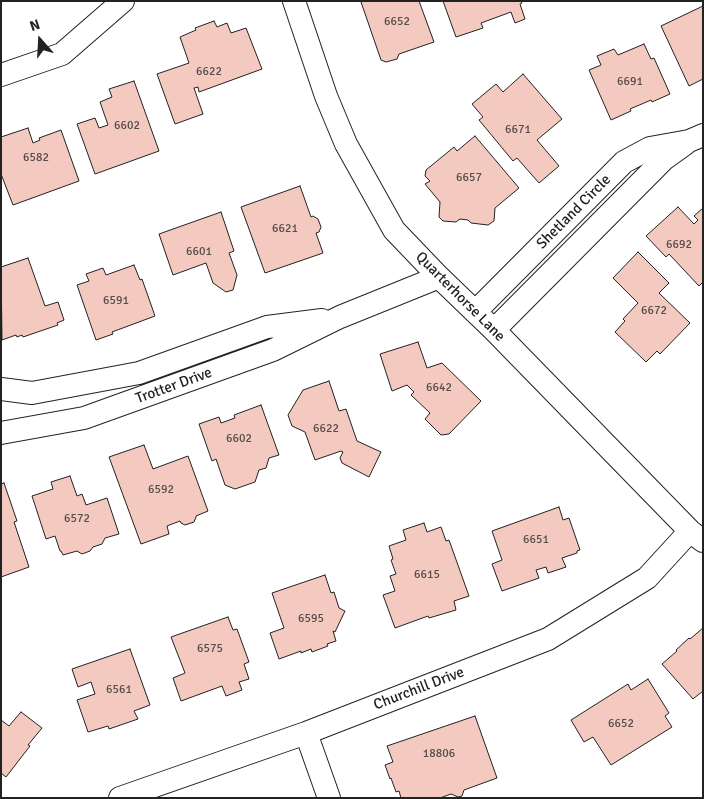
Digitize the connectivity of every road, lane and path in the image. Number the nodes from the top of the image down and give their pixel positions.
1 (123, 1) edge
2 (294, 1) edge
3 (1, 75) edge
4 (696, 138) edge
5 (439, 277) junction
6 (475, 312) junction
7 (340, 317) junction
8 (494, 330) junction
9 (1, 389) edge
10 (1, 433) edge
11 (696, 536) edge
12 (306, 733) junction
13 (120, 798) edge
14 (329, 798) edge

1 - 3 street
2 - 5 street, Quarterhorse Lane
4 - 6 street, Shetland Circle
4 - 8 street, Shetland Circle
5 - 6 street, Quarterhorse Lane
5 - 7 street, Trotter Drive
6 - 8 street, Quarterhorse Lane
7 - 9 street, Trotter Drive
7 - 10 street, Trotter Drive
8 - 11 street, Quarterhorse Lane
11 - 12 street, Churchill Drive
12 - 13 street, Churchill Drive
12 - 14 street

